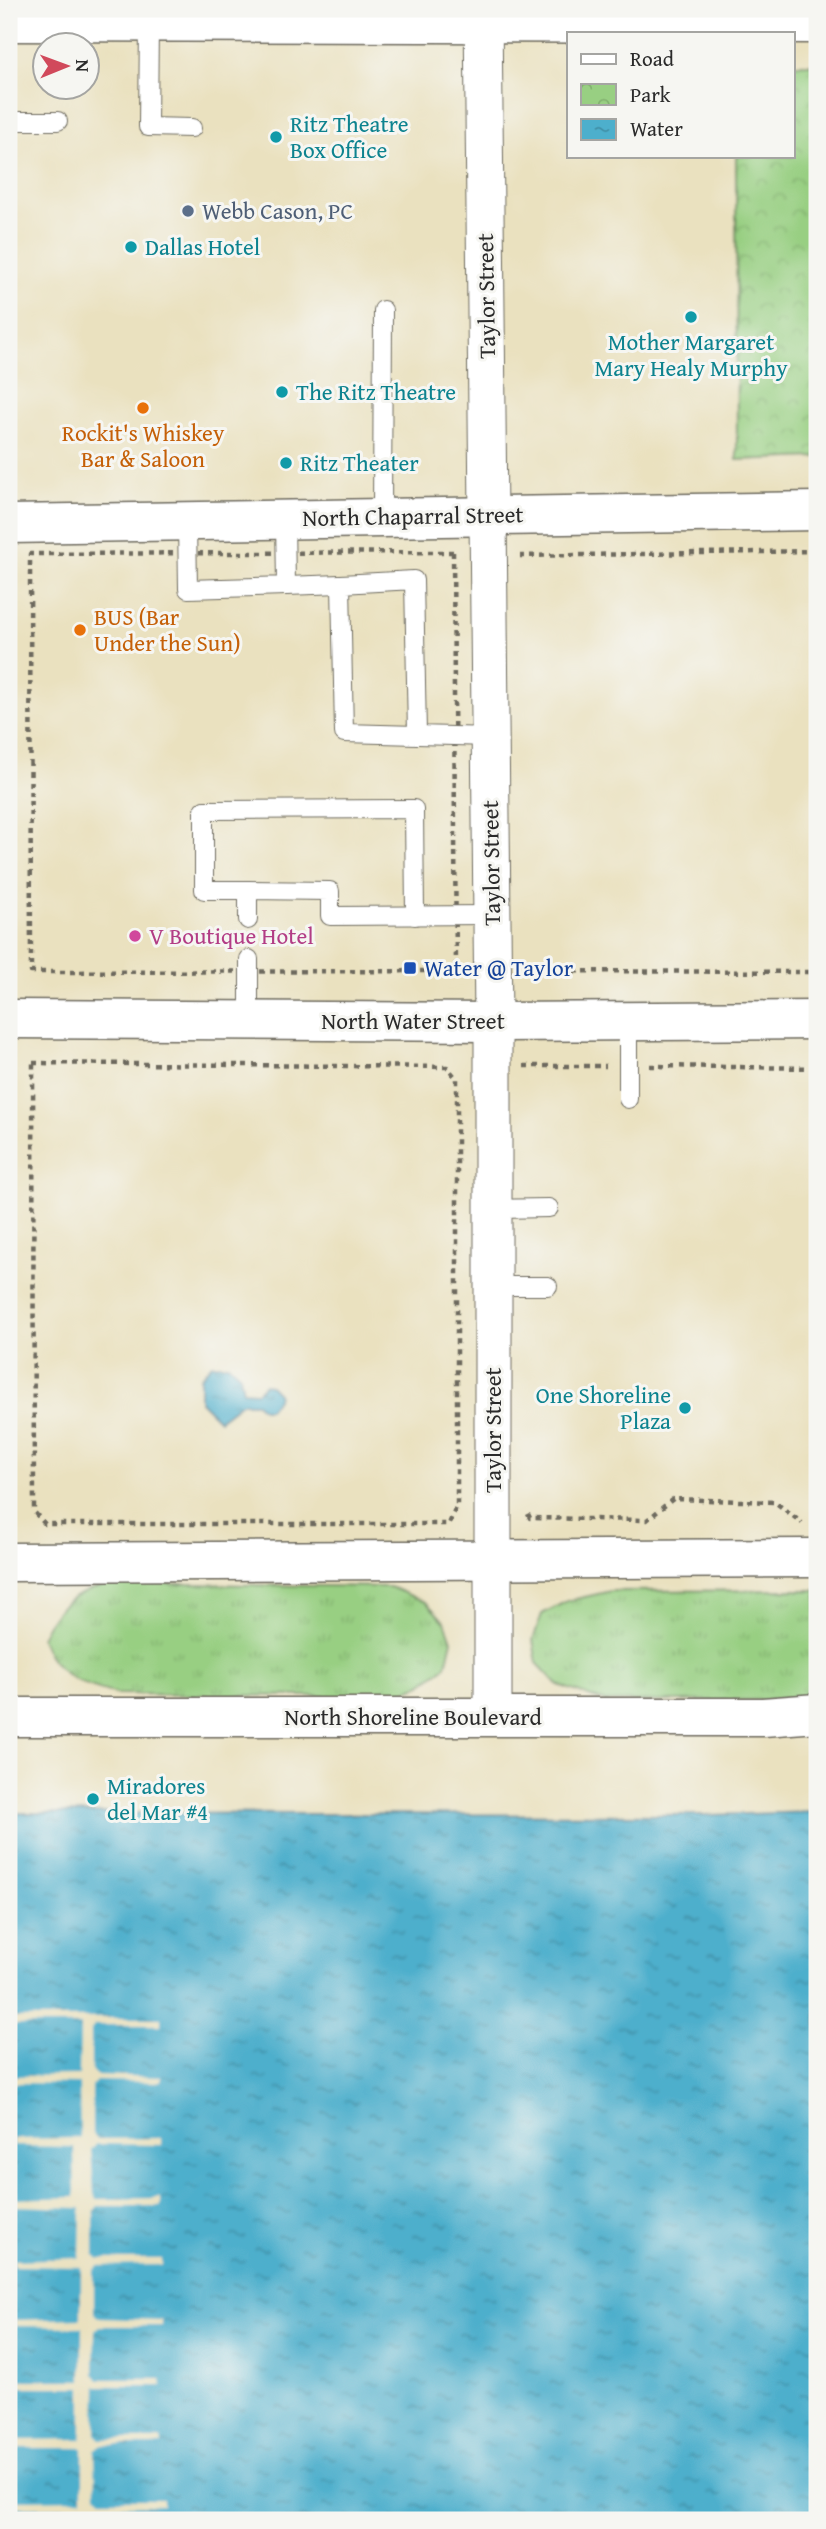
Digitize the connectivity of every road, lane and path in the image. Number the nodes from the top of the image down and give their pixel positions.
1 (483, 16) edge
2 (9, 22) edge
3 (149, 22) junction
4 (817, 24) edge
5 (9, 121) edge
6 (58, 121) dead end
7 (192, 128) dead end
8 (383, 310) dead end
9 (817, 511) edge
10 (489, 515) junction
11 (382, 517) junction
12 (9, 524) edge
13 (285, 536) junction
14 (187, 537) junction
15 (817, 551) edge
16 (520, 569) dead end
17 (341, 584) junction
18 (286, 586) junction
19 (417, 734) junction
20 (454, 735) junction
21 (490, 737) junction
22 (248, 890) junction
23 (492, 915) junction
24 (415, 916) junction
25 (456, 916) junction
26 (248, 920) dead end
27 (249, 965) junction
28 (520, 971) dead end
29 (817, 972) edge
30 (9, 1018) edge
31 (249, 1020) junction
32 (817, 1020) edge
33 (628, 1021) junction
34 (493, 1022) junction
35 (33, 1063) joint
36 (628, 1066) junction
37 (817, 1068) edge
38 (521, 1079) dead end
39 (628, 1099) dead end
40 (549, 1208) dead end
41 (493, 1209) junction
42 (493, 1286) junction
43 (548, 1286) dead end
44 (525, 1509) dead end
45 (813, 1540) edge
46 (494, 1560) junction
47 (9, 1562) edge
48 (817, 1713) edge
49 (9, 1717) edge
50 (493, 1717) junction

1 - 3 main road
1 - 4 main road
1 - 10 street, Taylor Street
2 - 3 main road
3 - 7 lane
5 - 6 lane
8 - 11 lane
9 - 10 main road, North Chaparral Street
10 - 11 main road, North Chaparral Street
10 - 21 street, Taylor Street
11 - 13 main road, North Chaparral Street
12 - 14 main road, North Chaparral Street
13 - 14 main road, North Chaparral Street
13 - 14 path
13 - 18 lane
13 - 20 path
14 - 18 lane
14 - 27 path
15 - 16 path
17 - 18 lane
17 - 19 lane
17 - 19 lane
19 - 20 lane
20 - 21 lane
20 - 25 path
21 - 23 street, Taylor Street
22 - 24 lane
22 - 24 lane
22 - 26 lane
23 - 25 lane
23 - 34 street, Taylor Street
24 - 25 lane
25 - 27 path
27 - 31 lane
28 - 29 path
30 - 31 main road, North Water Street
31 - 34 main road, North Water Street
32 - 33 main road, North Water Street
33 - 34 main road, North Water Street
33 - 36 lane
34 - 41 street, Taylor Street
35 - 35 path
36 - 37 path
36 - 38 path
36 - 39 lane
40 - 41 lane
41 - 42 street, Taylor Street
42 - 43 lane
42 - 46 street, Taylor Street
44 - 45 path
45 - 46 main road
46 - 47 main road
46 - 50 street, Taylor Street
48 - 50 main road, North Shoreline Boulevard
49 - 50 main road, North Shoreline Boulevard

